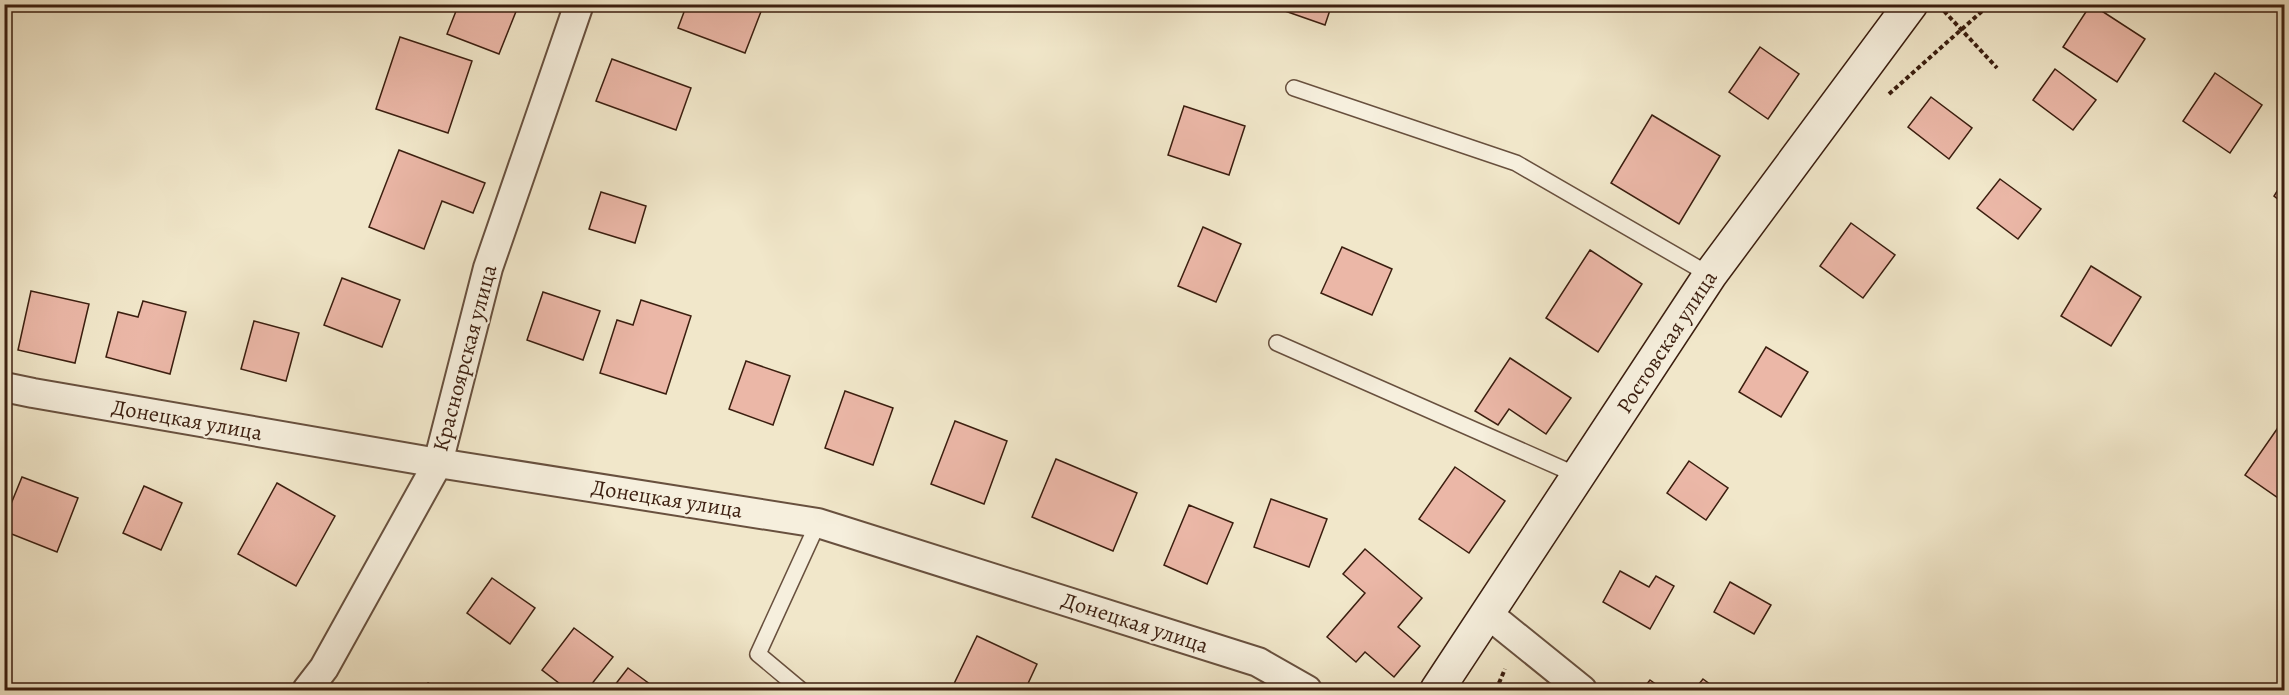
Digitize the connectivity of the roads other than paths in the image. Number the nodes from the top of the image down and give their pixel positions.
1 (579, 4) edge
2 (1911, 4) edge
3 (1294, 88) dead end
4 (1710, 275) junction
5 (1277, 343) dead end
6 (4, 387) edge
7 (438, 463) junction
8 (1579, 476) junction
9 (818, 523) junction
10 (1488, 614) junction
11 (307, 690) edge
12 (801, 690) edge
13 (1307, 690) edge
14 (1437, 690) edge
15 (1582, 690) edge

1 - 7 street, Красноярская улица
2 - 4 street, Ростовская улица
3 - 4 lane
4 - 8 street, Ростовская улица
5 - 8 lane
6 - 7 street, Донецкая улица
7 - 9 street, Донецкая улица
7 - 11 street, Красноярская улица
8 - 10 street, Ростовская улица
9 - 12 lane
9 - 13 street, Донецкая улица
10 - 14 street, Ростовская улица
10 - 15 street

